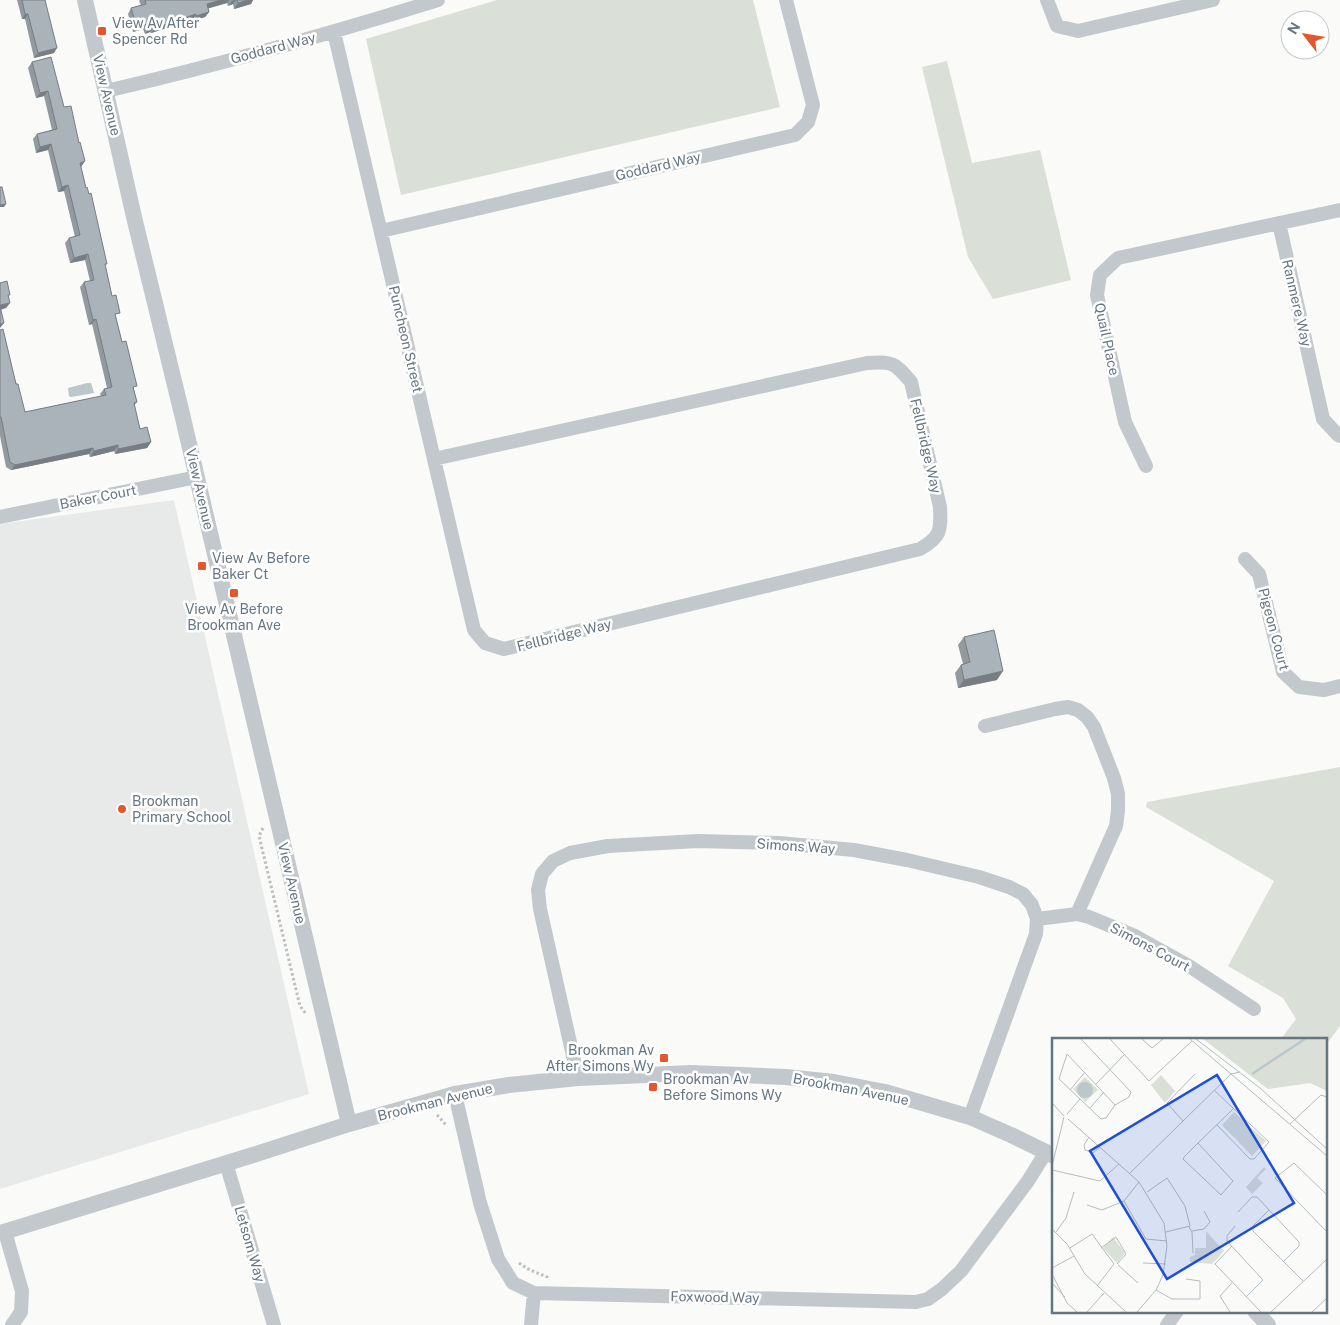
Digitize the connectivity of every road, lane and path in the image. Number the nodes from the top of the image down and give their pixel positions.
1 (85, 0) edge
2 (438, 0) edge
3 (786, 0) edge
4 (1047, 0) edge
5 (1213, 0) edge
6 (334, 32) junction
7 (106, 90) junction
8 (1340, 210) edge
9 (1279, 223) junction
10 (381, 231) junction
11 (1340, 436) edge
12 (434, 459) junction
13 (1146, 466) dead end
14 (197, 477) junction
15 (0, 517) edge
16 (1245, 559) dead end
17 (485, 643) joint
18 (1340, 686) edge
19 (986, 726) dead end
20 (265, 822) dead end
21 (1077, 914) junction
22 (1036, 919) junction
23 (1254, 1009) dead end
24 (312, 1021) dead end
25 (578, 1078) junction
26 (455, 1094) junction
27 (970, 1117) junction
28 (349, 1124) junction
29 (1050, 1154) edge
30 (226, 1163) junction
31 (3, 1232) edge
32 (516, 1262) dead end
33 (540, 1293) junction
34 (1176, 1312) edge
35 (1257, 1312) edge
36 (12, 1325) edge
37 (274, 1325) edge
38 (531, 1325) edge
39 (1167, 1325) edge
40 (1268, 1325) edge

1 - 7 street, View Avenue
2 - 6 street, Goddard Way
3 - 10 street, Goddard Way
4 - 5 street
6 - 7 street, Goddard Way
6 - 10 street, Puncheon Street
7 - 14 street, View Avenue
8 - 9 street
9 - 11 street, Ranmere Way
9 - 13 street, Quail Place
10 - 12 street, Puncheon Street
12 - 17 street, Puncheon Street
12 - 17 street, Fellbridge Way
14 - 15 street, Baker Court
14 - 28 street, View Avenue
16 - 18 street, Pigeon Court
19 - 21 street
20 - 24 path
21 - 22 street, Simons Court
21 - 23 street, Simons Court
22 - 25 street, Simons Way
22 - 27 street
25 - 26 street, Brookman Avenue
25 - 27 street, Brookman Avenue
26 - 28 street, Brookman Avenue
26 - 33 street, Foxwood Way
27 - 29 street, Brookman Avenue
28 - 30 street, Brookman Avenue
29 - 33 street, Foxwood Way
30 - 31 street, Brookman Avenue
30 - 37 street, Letsom Way
31 - 36 street
32 - 33 path
33 - 38 street
34 - 39 street
35 - 40 street

